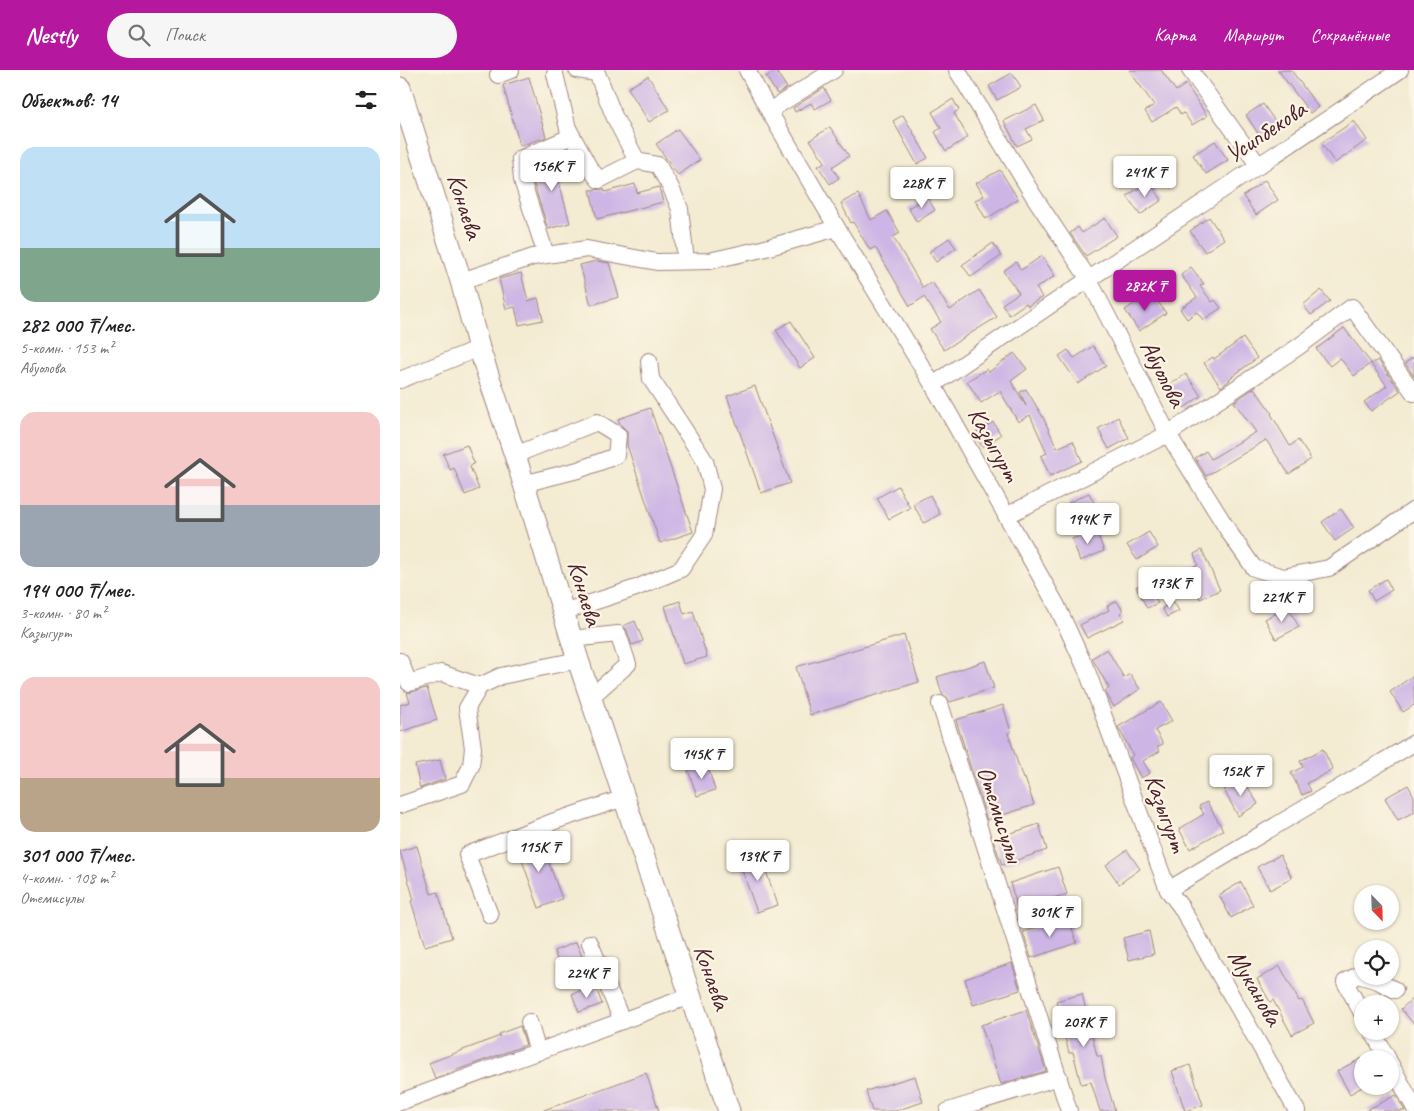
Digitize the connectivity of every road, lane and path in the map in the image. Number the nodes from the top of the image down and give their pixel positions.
1 (577, 70) edge
2 (747, 70) edge
3 (834, 70) edge
4 (957, 70) edge
5 (1190, 70) edge
6 (1400, 70) edge
7 (559, 71) edge
8 (400, 88) edge
9 (769, 111) junction
10 (569, 130) junction
11 (637, 161) junction
12 (1259, 166) junction
13 (837, 228) junction
14 (546, 255) junction
15 (686, 261) junction
16 (1088, 278) junction
17 (461, 281) junction
18 (479, 348) junction
19 (649, 361) dead end
20 (400, 380) edge
21 (933, 384) junction
22 (1414, 393) edge
23 (1168, 434) junction
24 (515, 455) junction
25 (523, 484) junction
26 (1414, 510) edge
27 (1006, 516) junction
28 (563, 612) junction
29 (572, 639) junction
30 (578, 660) junction
31 (400, 661) edge
32 (405, 685) edge
33 (480, 686) junction
34 (591, 697) junction
35 (940, 704) dead end
36 (1414, 743) edge
37 (624, 798) junction
38 (400, 805) edge
39 (1168, 890) junction
40 (490, 915) dead end
41 (590, 943) dead end
42 (1394, 990) dead end
43 (690, 996) junction
44 (1354, 998) edge
45 (622, 1021) junction
46 (529, 1022) dead end
47 (538, 1052) junction
48 (1059, 1077) junction
49 (1399, 1079) edge
50 (400, 1102) edge
51 (1414, 1106) edge
52 (729, 1111) edge
53 (948, 1111) edge
54 (1069, 1111) edge
55 (1297, 1111) edge

1 - 11 street
2 - 9 street, Казыгурт
3 - 9 street
4 - 16 street, Абуолова
5 - 12 street
6 - 12 street, Усипбекова
7 - 10 street
8 - 17 main road, Конаева
9 - 13 street, Казыгурт
10 - 11 street
10 - 14 street
11 - 15 street
12 - 16 street, Усипбекова
13 - 15 street
13 - 21 street, Казыгурт
14 - 15 street
14 - 17 street
16 - 21 street, Усипбекова
16 - 23 street, Абуолова
17 - 18 main road, Конаева
18 - 20 street
18 - 24 main road, Конаева
19 - 28 street
21 - 27 street, Казыгурт
22 - 23 street
23 - 26 street, Абуолова
23 - 27 street
24 - 25 main road, Конаева
24 - 25 street
25 - 28 main road, Конаева
27 - 39 street, Казыгурт
28 - 29 main road, Конаева
29 - 30 main road, Конаева
29 - 34 street
30 - 33 street
30 - 34 main road, Конаева
31 - 32 street
32 - 33 street
33 - 38 street
34 - 37 main road, Конаева
35 - 48 street, Отемисулы
36 - 39 street
37 - 40 street
37 - 43 main road, Конаева
39 - 55 street, Муканова
41 - 45 street
42 - 44 street
43 - 45 street
43 - 52 main road, Конаева
45 - 47 street
46 - 47 street
47 - 50 street
48 - 53 street
48 - 54 street, Отемисулы
49 - 51 street

